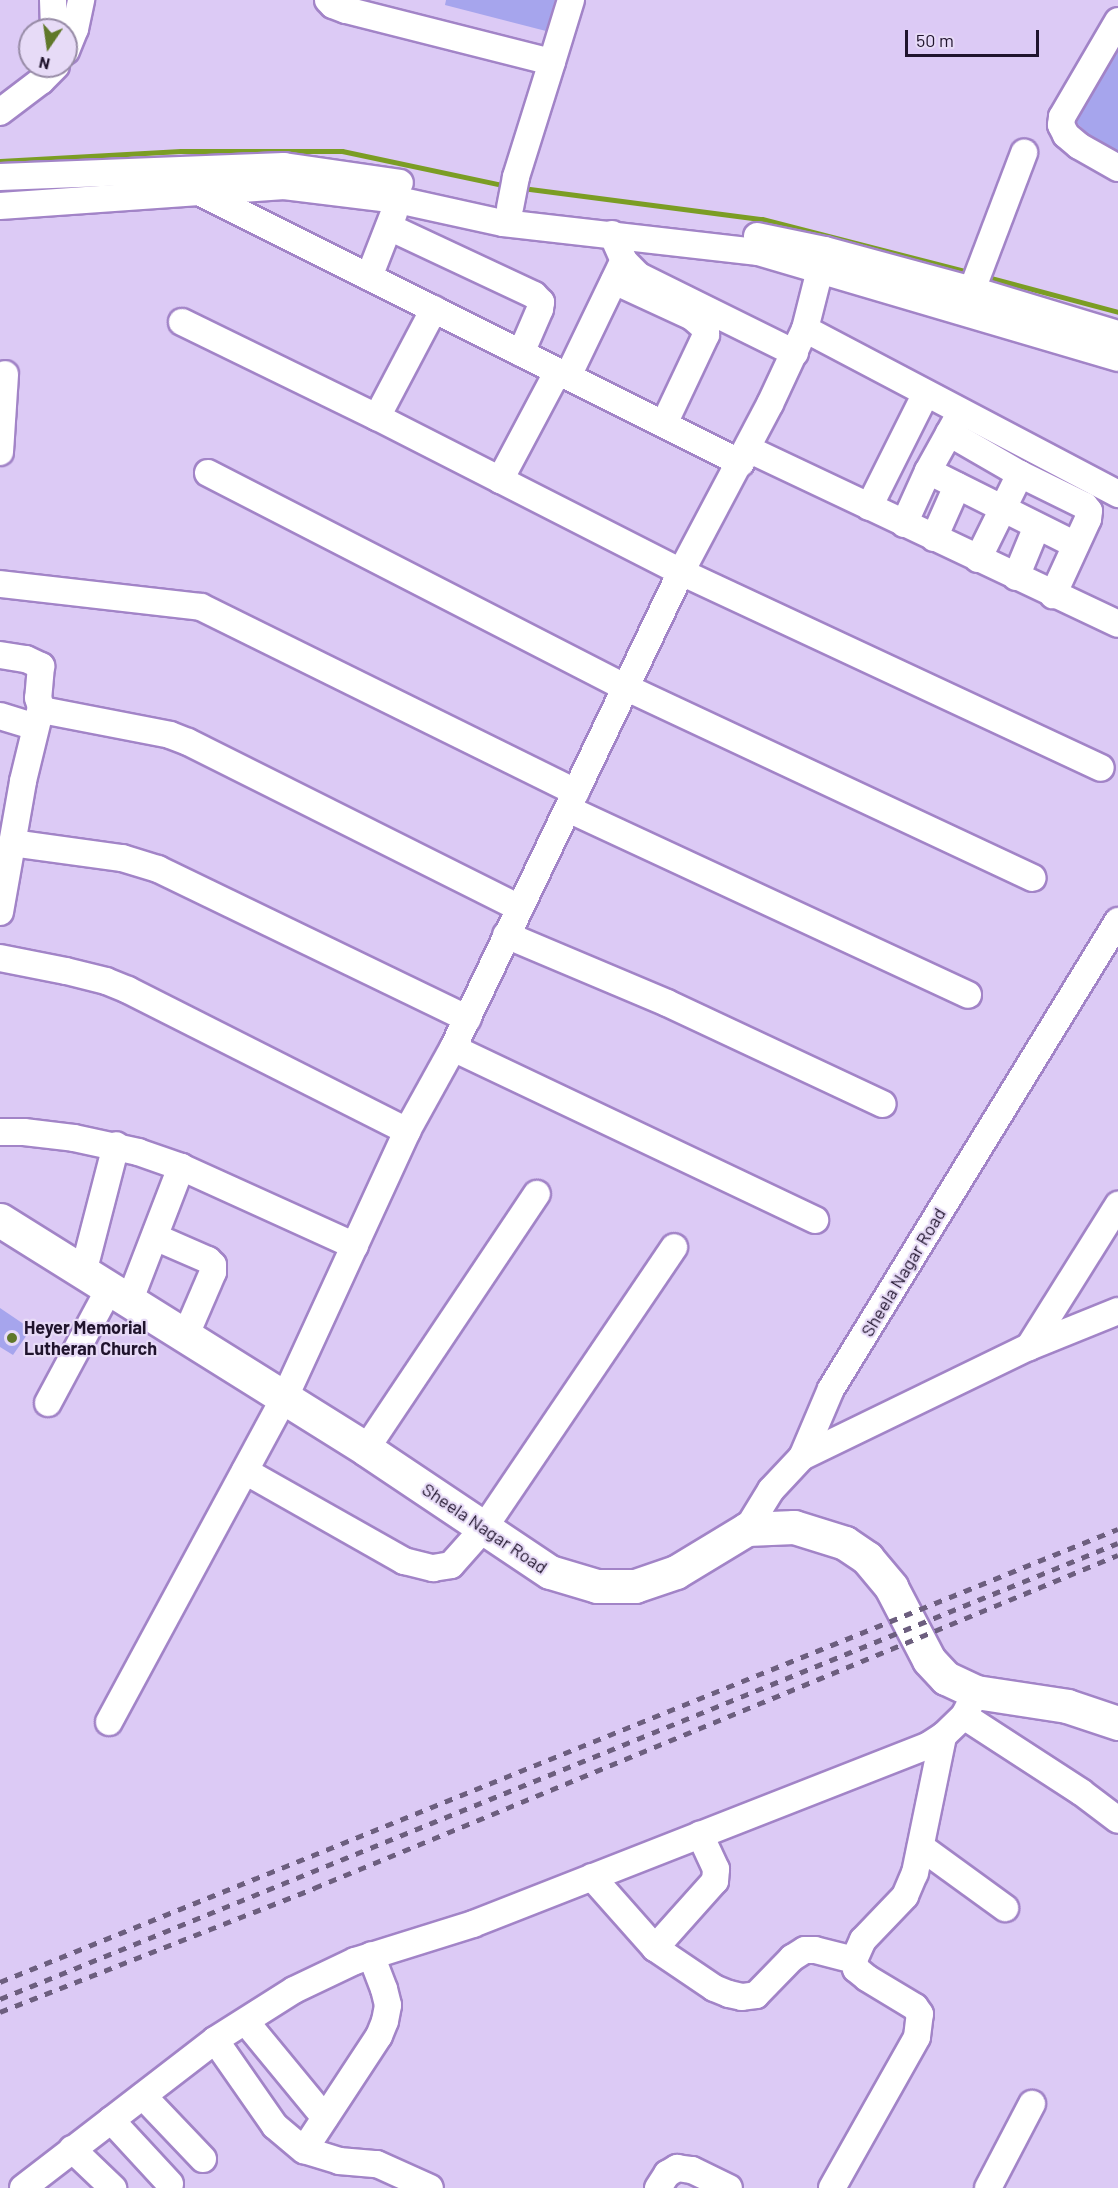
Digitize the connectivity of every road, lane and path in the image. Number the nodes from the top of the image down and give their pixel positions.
1 (53, 0) edge
2 (81, 0) edge
3 (328, 0) edge
4 (571, 0) edge
5 (54, 18) edge
6 (77, 18) edge
7 (1118, 21) edge
8 (552, 62) junction
9 (40, 78) edge
10 (0, 112) edge
11 (1024, 153) dead end
12 (1118, 168) edge
13 (0, 177) edge
14 (198, 191) junction
15 (513, 191) junction
16 (398, 200) junction
17 (0, 206) edge
18 (389, 227) junction
19 (612, 234) junction
20 (822, 260) junction
21 (619, 271) junction
22 (369, 277) junction
23 (977, 279) junction
24 (434, 309) junction
25 (182, 322) dead end
26 (805, 329) junction
27 (1118, 334) edge
28 (521, 353) junction
29 (795, 353) junction
30 (1118, 358) edge
31 (5, 374) dead end
32 (563, 374) junction
33 (926, 393) junction
34 (962, 410) junction
35 (378, 417) junction
36 (664, 424) junction
37 (949, 433) junction
38 (0, 452) edge
39 (744, 456) junction
40 (928, 471) junction
41 (208, 473) dead end
42 (1020, 474) junction
43 (500, 480) junction
44 (957, 486) junction
45 (1118, 495) edge
46 (869, 507) junction
47 (1003, 508) junction
48 (904, 524) junction
49 (1037, 526) junction
50 (934, 538) junction
51 (1076, 545) junction
52 (978, 559) junction
53 (681, 572) junction
54 (1016, 577) junction
55 (0, 584) edge
56 (1053, 595) junction
57 (1118, 624) edge
58 (0, 655) edge
59 (625, 687) junction
60 (0, 716) edge
61 (38, 717) junction
62 (1101, 768) dead end
63 (572, 801) junction
64 (9, 808) edge
65 (12, 843) junction
66 (1032, 878) dead end
67 (1, 902) edge
68 (520, 908) junction
69 (1118, 921) edge
70 (506, 935) junction
71 (0, 958) edge
72 (968, 995) dead end
73 (468, 1019) junction
74 (453, 1048) junction
75 (883, 1104) dead end
76 (407, 1131) junction
77 (0, 1132) edge
78 (116, 1146) junction
79 (181, 1167) junction
80 (537, 1194) dead end
81 (1118, 1205) edge
82 (0, 1220) edge
83 (815, 1220) dead end
84 (155, 1237) junction
85 (355, 1246) junction
86 (674, 1247) dead end
87 (107, 1288) junction
88 (1118, 1311) edge
89 (185, 1337) junction
90 (1029, 1347) junction
91 (284, 1399) junction
92 (48, 1403) dead end
93 (366, 1449) junction
94 (802, 1457) junction
95 (245, 1471) junction
96 (484, 1528) junction
97 (747, 1528) junction
98 (970, 1704) junction
99 (109, 1722) dead end
100 (1118, 1723) edge
101 (943, 1736) junction
102 (1118, 1820) edge
103 (700, 1835) junction
104 (921, 1847) junction
105 (592, 1877) junction
106 (1005, 1908) dead end
107 (655, 1948) junction
108 (372, 1955) junction
109 (854, 1960) junction
110 (246, 2022) junction
111 (215, 2040) junction
112 (143, 2096) junction
113 (1032, 2104) dead end
114 (325, 2118) junction
115 (111, 2120) junction
116 (72, 2150) junction
117 (304, 2150) junction
118 (203, 2159) dead end
119 (37, 2184) edge
120 (170, 2184) dead end
121 (113, 2188) edge
122 (430, 2188) edge
123 (658, 2188) edge
124 (729, 2188) edge
125 (832, 2188) edge
126 (988, 2188) edge

1 - 5 street
2 - 6 street
3 - 8 street
4 - 8 street
7 - 12 street
8 - 15 street
9 - 10 street
11 - 23 street
13 - 15 street
14 - 16 street
14 - 17 street
14 - 22 street
15 - 20 street
16 - 18 street
16 - 19 street
18 - 22 street
18 - 28 street
19 - 20 street
19 - 21 street
20 - 23 street
20 - 26 street
20 - 30 street
21 - 29 street
21 - 32 street
21 - 36 street
22 - 24 street
23 - 27 street
24 - 28 street
24 - 35 street
25 - 35 street
26 - 29 street
26 - 33 street
28 - 32 street
29 - 39 street
31 - 38 street
32 - 36 street
32 - 43 street
33 - 34 street
33 - 46 street
34 - 37 street
34 - 45 street
35 - 43 street
36 - 39 street
37 - 40 street
37 - 42 street
39 - 46 street
39 - 53 street
40 - 44 street
40 - 48 street
41 - 59 street
42 - 47 street
42 - 51 street
43 - 53 street
44 - 47 street
44 - 50 street
46 - 48 street
47 - 49 street
47 - 52 street
48 - 50 street
49 - 51 street
49 - 54 street
50 - 52 street
51 - 56 street
52 - 54 street
53 - 59 street
53 - 62 street
54 - 56 street
55 - 63 street
56 - 57 street
58 - 61 street
59 - 63 street
59 - 66 street
60 - 61 street
61 - 64 street
61 - 68 street
63 - 68 street
63 - 72 street
64 - 65 street
65 - 67 street
65 - 73 street
68 - 70 street
69 - 94 street, Sheela Nagar Road
70 - 73 street
70 - 75 street
71 - 76 street
73 - 74 street
74 - 76 street
74 - 83 street
76 - 85 street
77 - 78 street
78 - 79 street
78 - 87 street
79 - 84 street
79 - 85 street
80 - 93 street
81 - 90 street
82 - 87 main road, Sheela Nagar Road
84 - 87 street
84 - 89 street
85 - 91 street
86 - 96 street
87 - 89 main road, Sheela Nagar Road
87 - 92 street
88 - 90 street
89 - 91 main road, Sheela Nagar Road
90 - 94 street
91 - 93 main road, Sheela Nagar Road
91 - 95 street
93 - 96 main road, Sheela Nagar Road
94 - 97 street, Sheela Nagar Road
95 - 96 street
95 - 99 street
96 - 97 main road, Sheela Nagar Road
97 - 98 main road
98 - 100 main road
98 - 101 street
98 - 102 street
101 - 103 street
101 - 104 street
103 - 105 street
103 - 107 street
104 - 106 street
104 - 109 street
105 - 107 street
105 - 108 street
107 - 109 street
108 - 110 street
108 - 114 street
109 - 125 street
110 - 111 street
110 - 114 street
111 - 112 street
111 - 117 street
112 - 115 street
112 - 118 street
113 - 126 street
114 - 117 street
115 - 116 street
115 - 120 street
116 - 119 street
116 - 121 street
117 - 122 street
123 - 124 street

